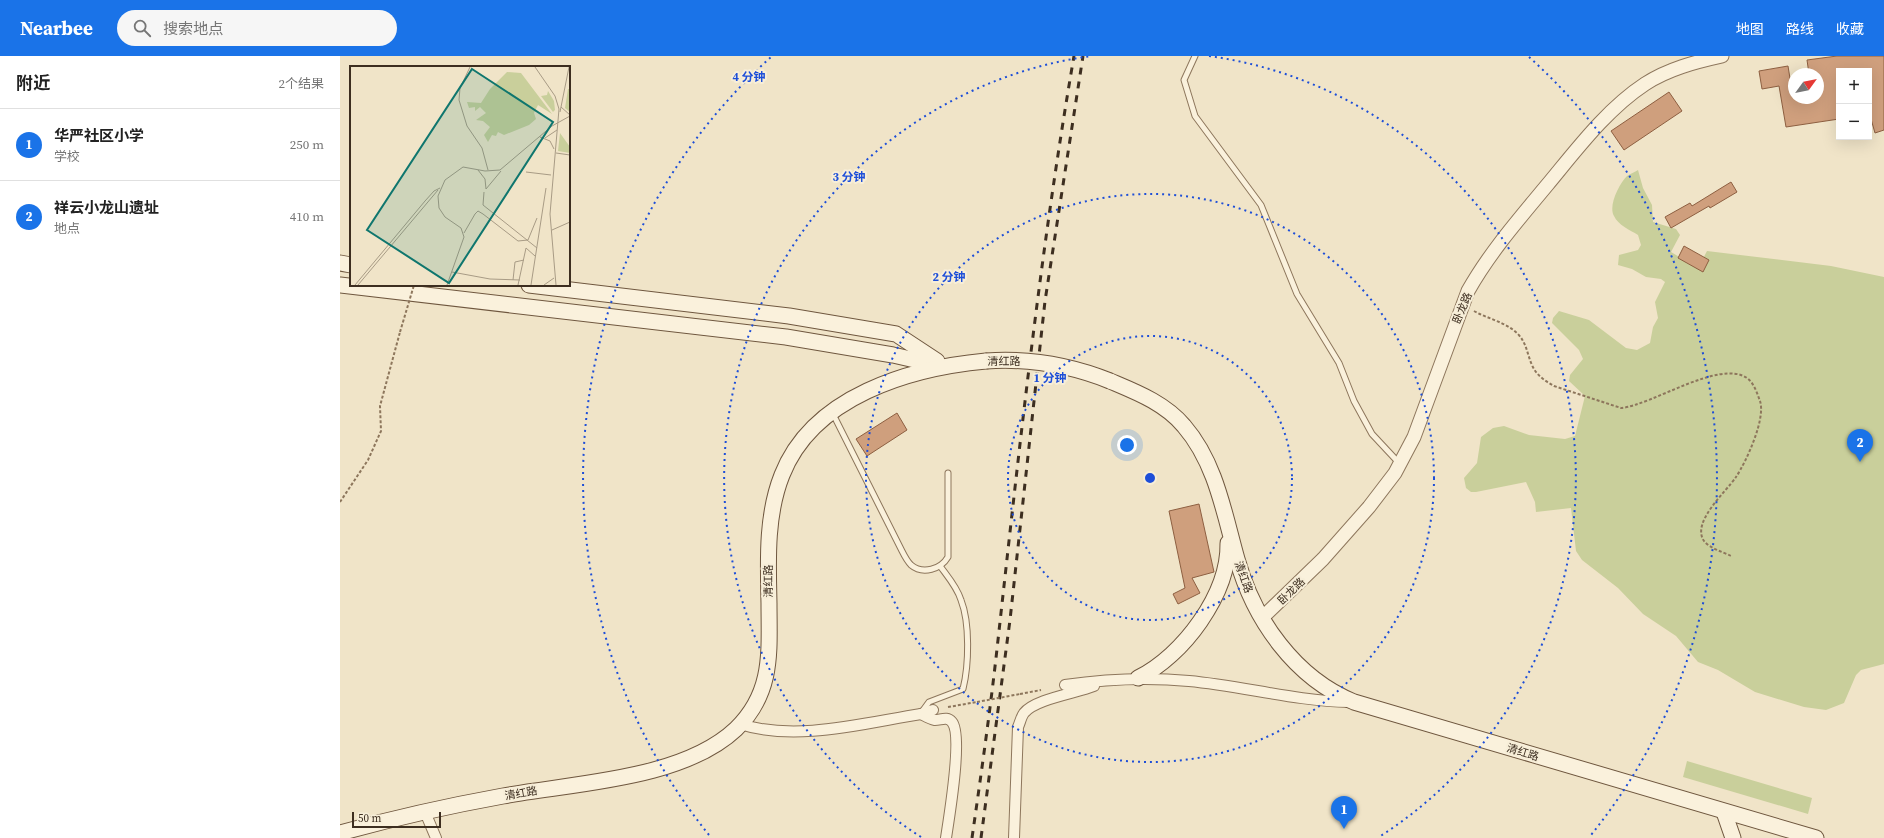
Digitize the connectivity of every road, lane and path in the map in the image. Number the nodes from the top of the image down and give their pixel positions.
1 (1195, 56) edge
2 (1722, 56) edge
3 (340, 263) edge
4 (350, 265) edge
5 (340, 285) edge
6 (414, 286) edge
7 (537, 286) edge
8 (1463, 304) junction
9 (944, 367) junction
10 (832, 412) junction
11 (1400, 465) junction
12 (948, 473) dead end
13 (340, 502) edge
14 (1226, 516) junction
15 (1731, 556) dead end
16 (940, 566) junction
17 (1263, 617) junction
18 (1138, 678) junction
19 (1105, 680) junction
20 (1065, 685) dead end
21 (1020, 694) dead end
22 (1354, 702) junction
23 (933, 710) joint
24 (921, 714) junction
25 (740, 724) junction
26 (425, 812) junction
27 (1724, 812) junction
28 (340, 833) edge
29 (436, 838) edge
30 (946, 838) edge
31 (1014, 838) edge
32 (1734, 838) edge
33 (1816, 838) edge

1 - 11 lane
2 - 8 street, 卧龙路
3 - 4 main road
5 - 9 main road
6 - 13 path, bridge
7 - 9 main road
8 - 11 street, 卧龙路
8 - 15 path
9 - 10 main road, 清红路
9 - 14 main road, 清红路, bridge
10 - 16 lane
10 - 25 main road, 清红路
11 - 17 street, 卧龙路
12 - 16 lane
14 - 17 main road, 清红路
14 - 18 main road
16 - 24 lane
17 - 22 main road, 清红路
18 - 19 street
18 - 22 street
19 - 20 street
19 - 31 street
21 - 23 path, bridge
22 - 27 main road, 清红路
23 - 24 street
24 - 25 street
24 - 30 street
25 - 26 main road, 清红路
26 - 28 main road, 清红路
26 - 29 street
27 - 32 main road
27 - 33 main road, 清红路

